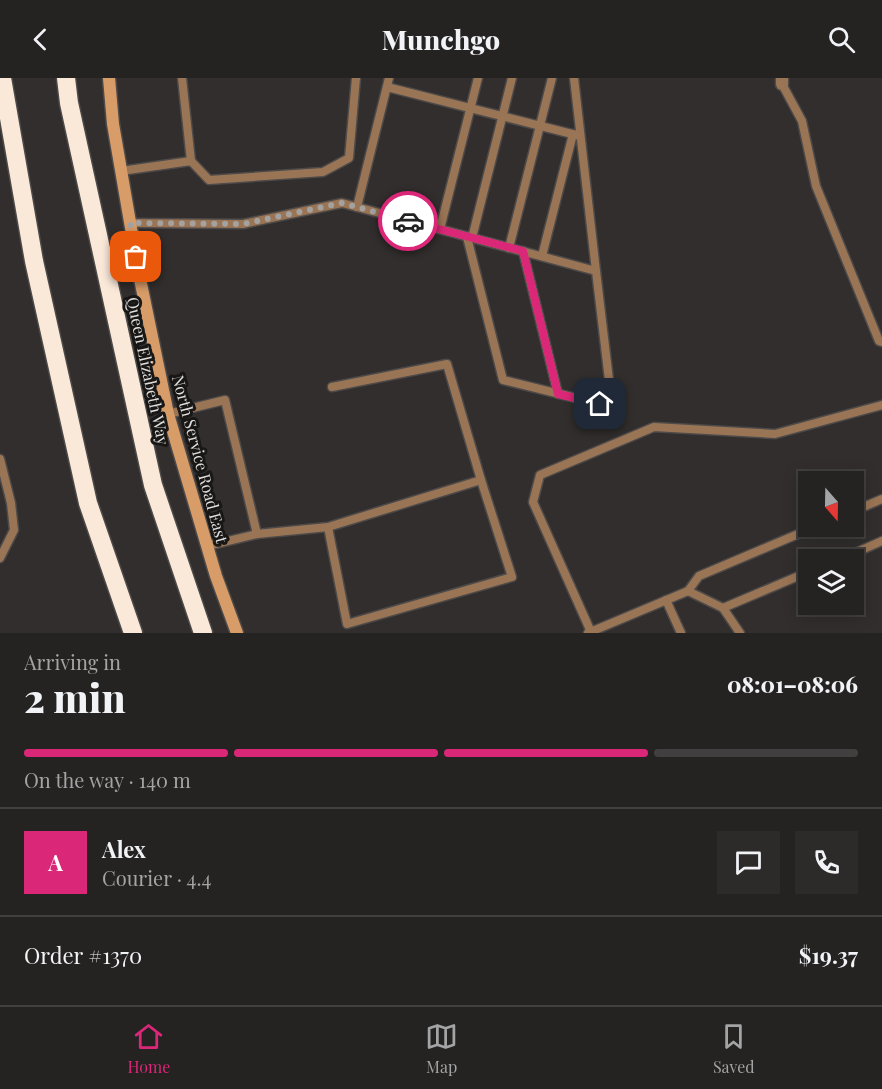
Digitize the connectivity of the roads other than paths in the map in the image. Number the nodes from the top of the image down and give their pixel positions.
1 (2, 78) edge
2 (66, 78) edge
3 (109, 78) edge
4 (182, 78) edge
5 (356, 78) edge
6 (478, 78) edge
7 (512, 78) edge
8 (552, 78) edge
9 (574, 78) edge
10 (782, 81) edge
11 (388, 83) edge
12 (470, 108) junction
13 (502, 116) junction
14 (540, 126) junction
15 (577, 135) junction
16 (191, 161) junction
17 (121, 171) junction
18 (357, 207) junction
19 (130, 223) junction
20 (440, 230) junction
21 (470, 237) junction
22 (509, 248) junction
23 (523, 251) junction
24 (542, 256) junction
25 (596, 271) junction
26 (882, 342) edge
27 (332, 387) dead end
28 (558, 394) junction
29 (882, 405) edge
30 (168, 414) junction
31 (0, 459) edge
32 (481, 480) junction
33 (882, 499) edge
34 (864, 507) edge
35 (328, 527) junction
36 (257, 534) junction
37 (798, 534) edge
38 (882, 541) edge
39 (207, 546) junction
40 (864, 549) edge
41 (0, 558) edge
42 (798, 576) edge
43 (688, 591) junction
44 (666, 600) junction
45 (723, 608) junction
46 (589, 632) edge
47 (133, 633) edge
48 (203, 633) edge
49 (237, 633) edge
50 (681, 633) edge
51 (740, 633) edge

1 - 47 highway
2 - 48 highway, Queen Elizabeth Way
3 - 17 street, North Service Road East
4 - 16 lane
5 - 16 lane
6 - 12 lane
7 - 13 lane
8 - 14 lane
9 - 15 lane
10 - 26 lane
11 - 12 lane
11 - 18 lane
12 - 13 lane
12 - 20 lane
13 - 14 lane
13 - 21 lane
14 - 15 lane
14 - 22 lane
15 - 24 lane
15 - 25 lane
16 - 17 lane
17 - 19 street, North Service Road East
18 - 19 lane
18 - 20 lane
19 - 30 street, North Service Road East
20 - 21 lane
21 - 22 lane
21 - 28 lane
22 - 23 lane
23 - 24 lane
23 - 28 lane
24 - 25 lane
25 - 28 lane
27 - 32 lane
29 - 46 lane
30 - 36 lane
30 - 39 street, North Service Road East
31 - 41 lane
32 - 35 lane
32 - 35 lane
33 - 34 lane
35 - 36 lane
36 - 39 lane
37 - 43 lane
38 - 40 lane
39 - 49 street, North Service Road East
42 - 45 lane
43 - 44 lane
43 - 45 lane
44 - 46 lane
44 - 50 lane
45 - 51 lane

